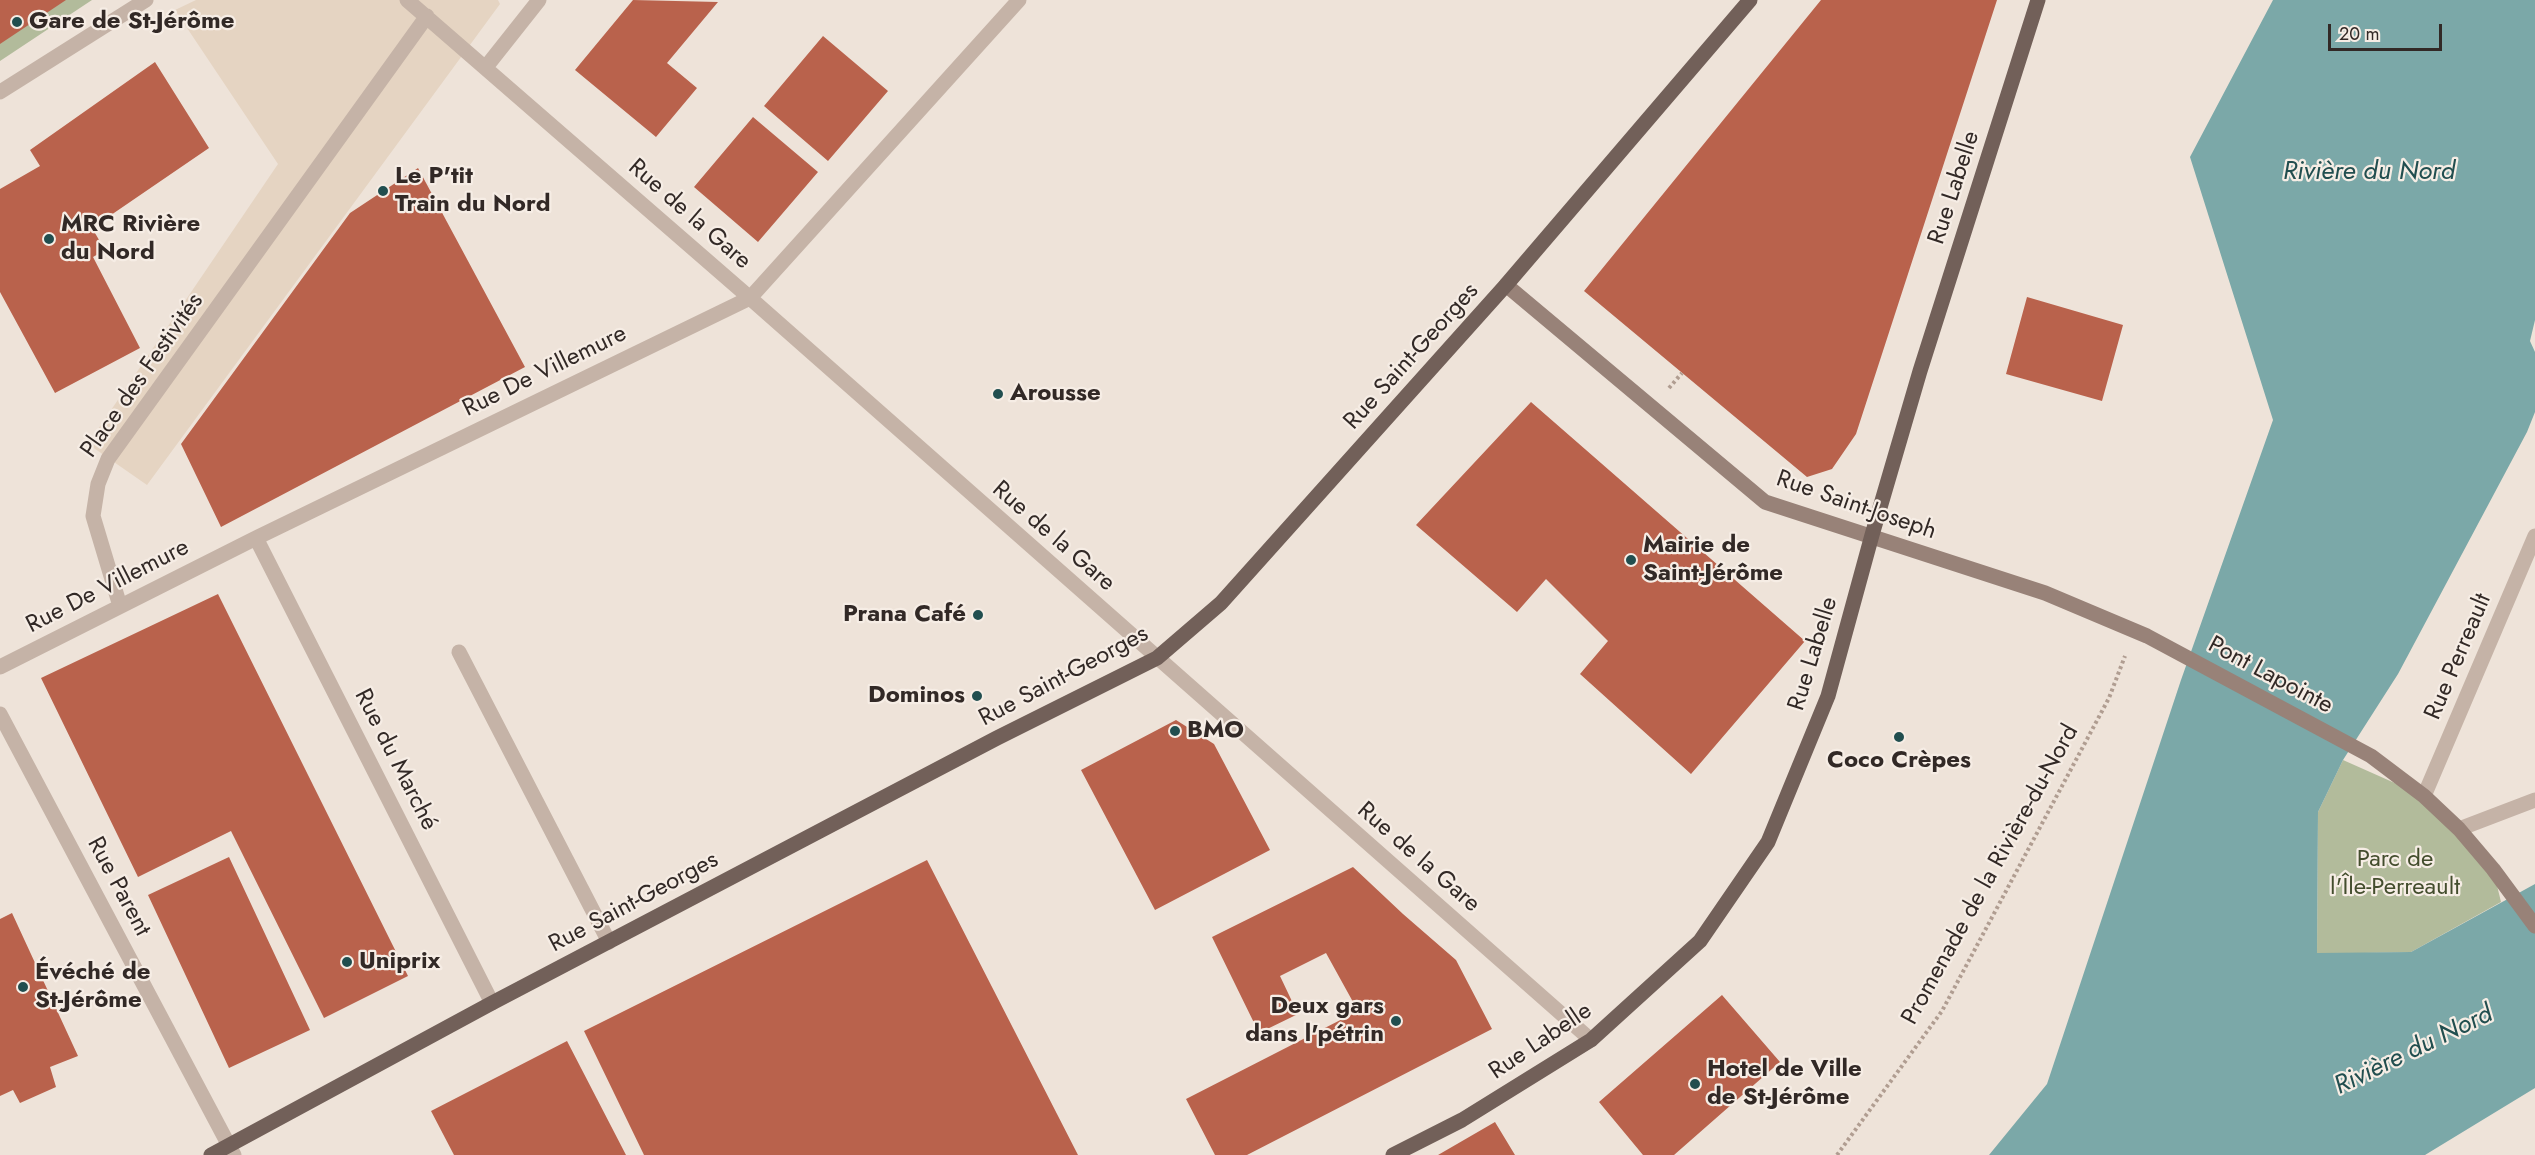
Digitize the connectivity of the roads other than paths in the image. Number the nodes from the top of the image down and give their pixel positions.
1 (146, 0) edge
2 (407, 0) edge
3 (539, 0) edge
4 (1019, 0) edge
5 (1750, 0) edge
6 (2037, 0) edge
7 (428, 16) junction
8 (486, 67) junction
9 (0, 92) edge
10 (1506, 285) junction
11 (750, 298) junction
12 (1872, 535) junction
13 (2535, 536) edge
14 (256, 537) junction
15 (120, 606) junction
16 (2141, 634) joint
17 (459, 652) dead end
18 (1157, 658) junction
19 (0, 667) edge
20 (0, 714) edge
21 (2424, 796) junction
22 (2535, 800) edge
23 (2459, 829) junction
24 (2535, 926) edge
25 (609, 942) junction
26 (492, 1003) junction
27 (1591, 1040) junction
28 (232, 1150) edge
29 (211, 1155) edge
30 (1393, 1155) edge

1 - 9 street
2 - 7 street, Rue de la Gare
3 - 8 street
4 - 11 street, Rue De Villemure
5 - 10 main road, Rue Saint-Georges
6 - 12 main road, Rue Labelle
7 - 8 street, Rue de la Gare
7 - 15 street, Place des Festivités
8 - 11 street, Rue de la Gare
10 - 12 street, Rue Saint-Joseph
10 - 18 main road, Rue Saint-Georges
11 - 14 street, Rue De Villemure
11 - 18 street, Rue de la Gare
12 - 16 street, Rue Saint-Joseph
12 - 27 main road, Rue Labelle
13 - 21 street, Rue Perreault
14 - 15 street, Rue De Villemure
14 - 26 street, Rue du Marché
15 - 19 street, Rue De Villemure
16 - 21 street, Pont Lapointe
17 - 25 street
18 - 25 main road, Rue Saint-Georges
18 - 27 street, Rue de la Gare
20 - 28 street, Rue Parent
21 - 23 street
22 - 23 street
23 - 24 street
25 - 26 main road, Rue Saint-Georges
26 - 28 main road, Rue Saint-Georges
27 - 30 main road, Rue Labelle
28 - 29 main road, Rue Saint-Georges

